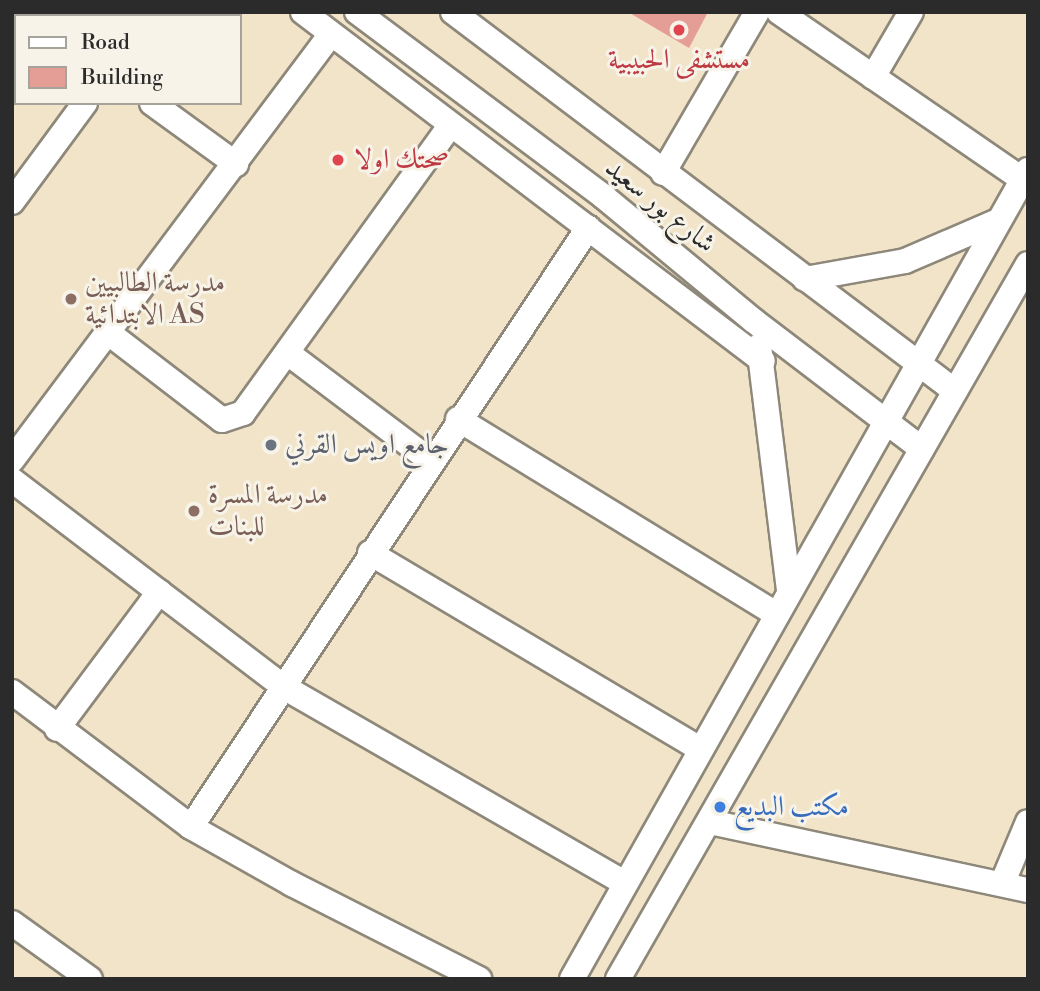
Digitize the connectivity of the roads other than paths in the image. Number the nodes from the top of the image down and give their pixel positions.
1 (303, 12) edge
2 (357, 12) edge
3 (453, 12) edge
4 (757, 12) edge
5 (779, 12) edge
6 (911, 12) edge
7 (331, 34) junction
8 (873, 77) junction
9 (84, 105) edge
10 (155, 105) edge
11 (451, 125) junction
12 (536, 147) junction
13 (236, 164) junction
14 (663, 173) junction
15 (516, 174) junction
16 (1025, 174) edge
17 (12, 202) edge
18 (999, 220) junction
19 (587, 228) junction
20 (1028, 264) edge
21 (805, 279) junction
22 (754, 321) junction
23 (106, 331) junction
24 (289, 354) junction
25 (763, 361) junction
26 (918, 364) junction
27 (955, 391) junction
28 (458, 419) junction
29 (885, 422) junction
30 (922, 449) junction
31 (12, 460) edge
32 (431, 461) junction
33 (12, 480) edge
34 (370, 553) junction
35 (789, 591) junction
36 (159, 592) junction
37 (776, 614) junction
38 (282, 686) junction
39 (12, 692) edge
40 (57, 729) junction
41 (700, 749) junction
42 (710, 822) junction
43 (1028, 822) edge
44 (191, 827) junction
45 (624, 883) junction
46 (1002, 884) junction
47 (1028, 890) edge
48 (12, 923) edge
49 (90, 979) edge
50 (479, 979) edge
51 (572, 979) edge
52 (618, 979) edge

1 - 7 street
2 - 12 street, شارع بور سعيد
3 - 14 street, شارع بور سعيد
4 - 14 street
5 - 8 street
6 - 8 street
7 - 11 street
7 - 13 street
8 - 16 street
9 - 17 street
10 - 13 street
11 - 15 street
11 - 24 street
12 - 15 street
12 - 22 street, شارع بور سعيد
13 - 23 street
14 - 21 street, شارع بور سعيد
15 - 19 street
16 - 18 street
18 - 21 street
18 - 26 street
19 - 25 street
19 - 28 street
20 - 27 street
21 - 26 street, شارع بور سعيد
22 - 25 street
22 - 29 street, شارع بور سعيد
23 - 24 street
23 - 31 street
24 - 32 street
25 - 35 street
26 - 27 street, شارع بور سعيد
26 - 29 street
27 - 30 street
28 - 32 street
28 - 37 street
29 - 30 street, شارع بور سعيد
29 - 35 street
30 - 42 street
32 - 34 street
33 - 36 street
34 - 38 street
34 - 41 street
35 - 37 street
36 - 38 street
36 - 40 street
37 - 41 street
38 - 44 street
38 - 45 street
39 - 40 street
40 - 44 street
41 - 45 street
42 - 46 street
42 - 52 street
43 - 46 street
44 - 50 street
45 - 51 street
46 - 47 street
48 - 49 street

